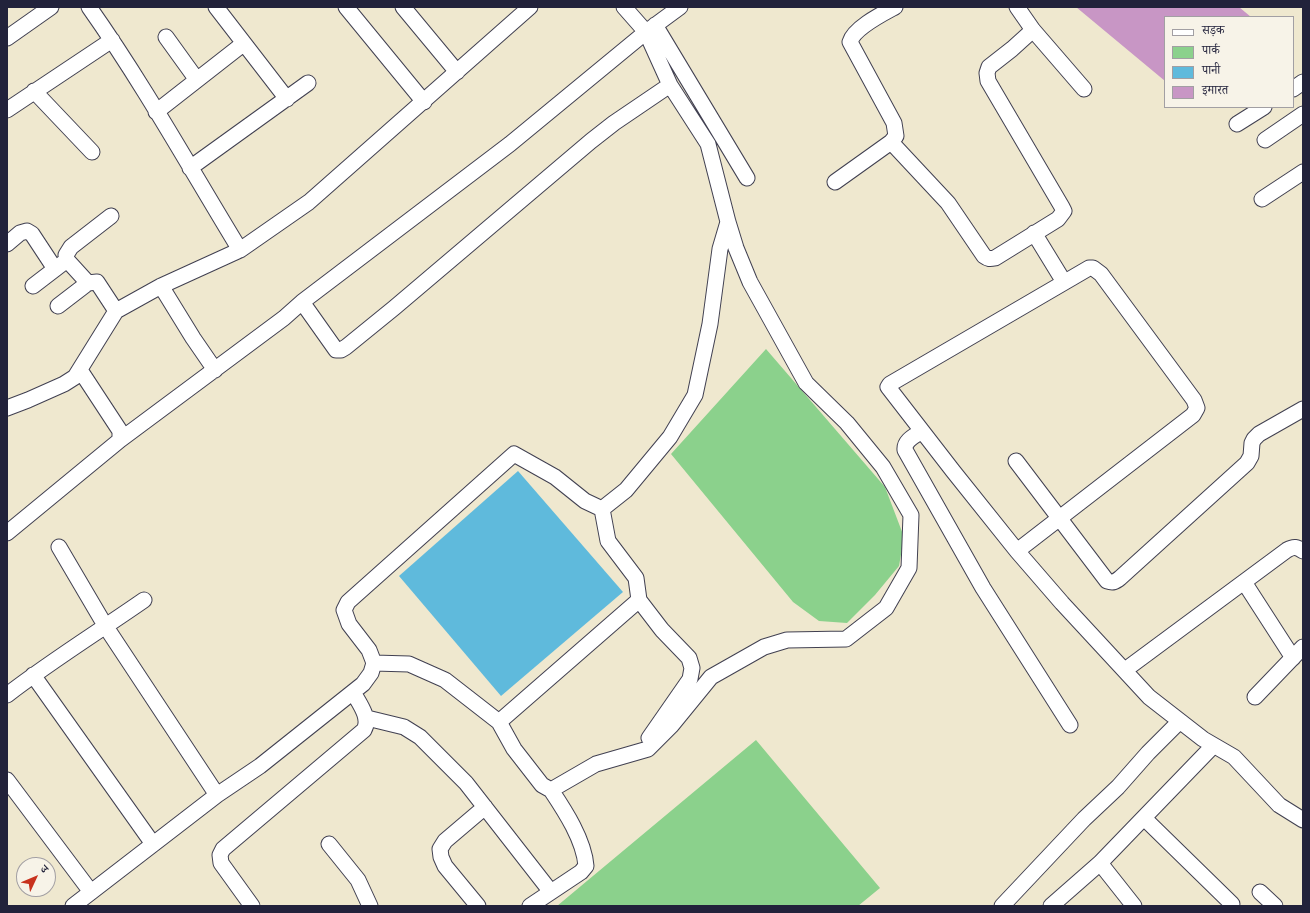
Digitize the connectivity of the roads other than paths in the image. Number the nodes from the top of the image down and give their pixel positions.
1 (51, 7) edge
2 (89, 7) edge
3 (216, 7) edge
4 (346, 7) edge
5 (403, 7) edge
6 (530, 7) edge
7 (624, 7) edge
8 (680, 7) edge
9 (895, 7) edge
10 (1017, 7) edge
11 (651, 29) junction
12 (1033, 30) junction
13 (166, 37) dead end
14 (7, 38) edge
15 (112, 40) junction
16 (243, 44) junction
17 (457, 72) junction
18 (197, 80) junction
19 (1303, 82) edge
20 (308, 83) dead end
21 (670, 85) junction
22 (1294, 88) edge
23 (1084, 89) dead end
24 (34, 91) junction
25 (287, 98) junction
26 (424, 102) junction
27 (1262, 108) edge
28 (7, 110) edge
29 (156, 112) junction
30 (1303, 114) edge
31 (1237, 124) dead end
32 (1264, 140) dead end
33 (890, 142) junction
34 (92, 152) dead end
35 (190, 168) junction
36 (1303, 172) edge
37 (747, 178) dead end
38 (835, 182) dead end
39 (1262, 200) dead end
40 (111, 216) dead end
41 (728, 222) junction
42 (1034, 233) junction
43 (7, 244) edge
44 (240, 250) junction
45 (61, 264) junction
46 (1064, 282) junction
47 (88, 283) junction
48 (33, 286) dead end
49 (161, 286) junction
50 (302, 302) junction
51 (58, 306) dead end
52 (116, 311) junction
53 (80, 370) junction
54 (215, 370) junction
55 (7, 408) edge
56 (1303, 409) edge
57 (922, 431) junction
58 (120, 440) junction
59 (1016, 461) dead end
60 (602, 509) junction
61 (1060, 518) junction
62 (7, 533) edge
63 (59, 547) dead end
64 (1018, 551) junction
65 (1303, 551) edge
66 (1244, 582) junction
67 (144, 600) dead end
68 (639, 600) junction
69 (106, 626) junction
70 (1298, 652) edge
71 (374, 663) junction
72 (1125, 670) junction
73 (33, 675) junction
74 (353, 692) junction
75 (7, 695) edge
76 (1255, 696) dead end
77 (367, 718) junction
78 (1180, 721) junction
79 (499, 722) junction
80 (1070, 725) dead end
81 (1213, 746) junction
82 (640, 751) junction
83 (7, 780) edge
84 (551, 790) junction
85 (217, 795) junction
86 (485, 807) junction
87 (1144, 818) junction
88 (1303, 820) edge
89 (153, 844) junction
90 (329, 844) dead end
91 (1100, 863) junction
92 (91, 892) junction
93 (551, 892) junction
94 (1260, 892) dead end
95 (1232, 904) dead end
96 (73, 906) edge
97 (252, 906) edge
98 (370, 906) edge
99 (478, 906) edge
100 (530, 906) edge
101 (1002, 906) edge
102 (1051, 906) edge
103 (1134, 906) edge
104 (1275, 906) edge

1 - 14 street
2 - 15 street
3 - 16 street
4 - 26 street
5 - 17 street
6 - 17 street
7 - 11 street
8 - 11 street
9 - 33 street
10 - 12 street
11 - 21 street
11 - 37 street
11 - 50 street
12 - 23 street
12 - 42 street
13 - 18 street
15 - 24 street
15 - 29 street
16 - 18 street
16 - 25 street
17 - 26 street
18 - 29 street
19 - 22 street
20 - 25 street
21 - 41 street
21 - 50 street
24 - 28 street
24 - 34 street
25 - 35 street
26 - 44 street
27 - 31 street
29 - 35 street
30 - 32 street
33 - 38 street
33 - 42 street
35 - 44 street
36 - 39 street
40 - 45 street
41 - 60 street
41 - 82 street
42 - 46 street
43 - 45 street
44 - 49 street
45 - 47 street
45 - 48 street
46 - 57 street
46 - 61 street
47 - 51 street
47 - 52 street
49 - 52 street
49 - 54 street
50 - 54 street
52 - 53 street
53 - 55 street
53 - 58 street
54 - 58 street
56 - 61 street
57 - 64 street
57 - 80 street
58 - 62 street
59 - 61 street
60 - 68 street
60 - 71 street
61 - 64 street
63 - 69 street
64 - 72 street
65 - 66 street
66 - 70 street
66 - 72 street
67 - 69 street
68 - 79 street
68 - 82 street
69 - 73 street
69 - 85 street
70 - 76 street
71 - 74 street
71 - 79 street
72 - 78 street
73 - 75 street
73 - 89 street
74 - 77 street
74 - 85 street
77 - 86 street
77 - 97 street
78 - 81 street
78 - 101 street
79 - 84 street
81 - 87 street
81 - 88 street
82 - 84 street
83 - 92 street
84 - 93 street
85 - 89 street
86 - 93 street
86 - 99 street
87 - 91 street
87 - 95 street
89 - 92 street
90 - 98 street
91 - 102 street
91 - 103 street
92 - 96 street
93 - 100 street
94 - 104 street

